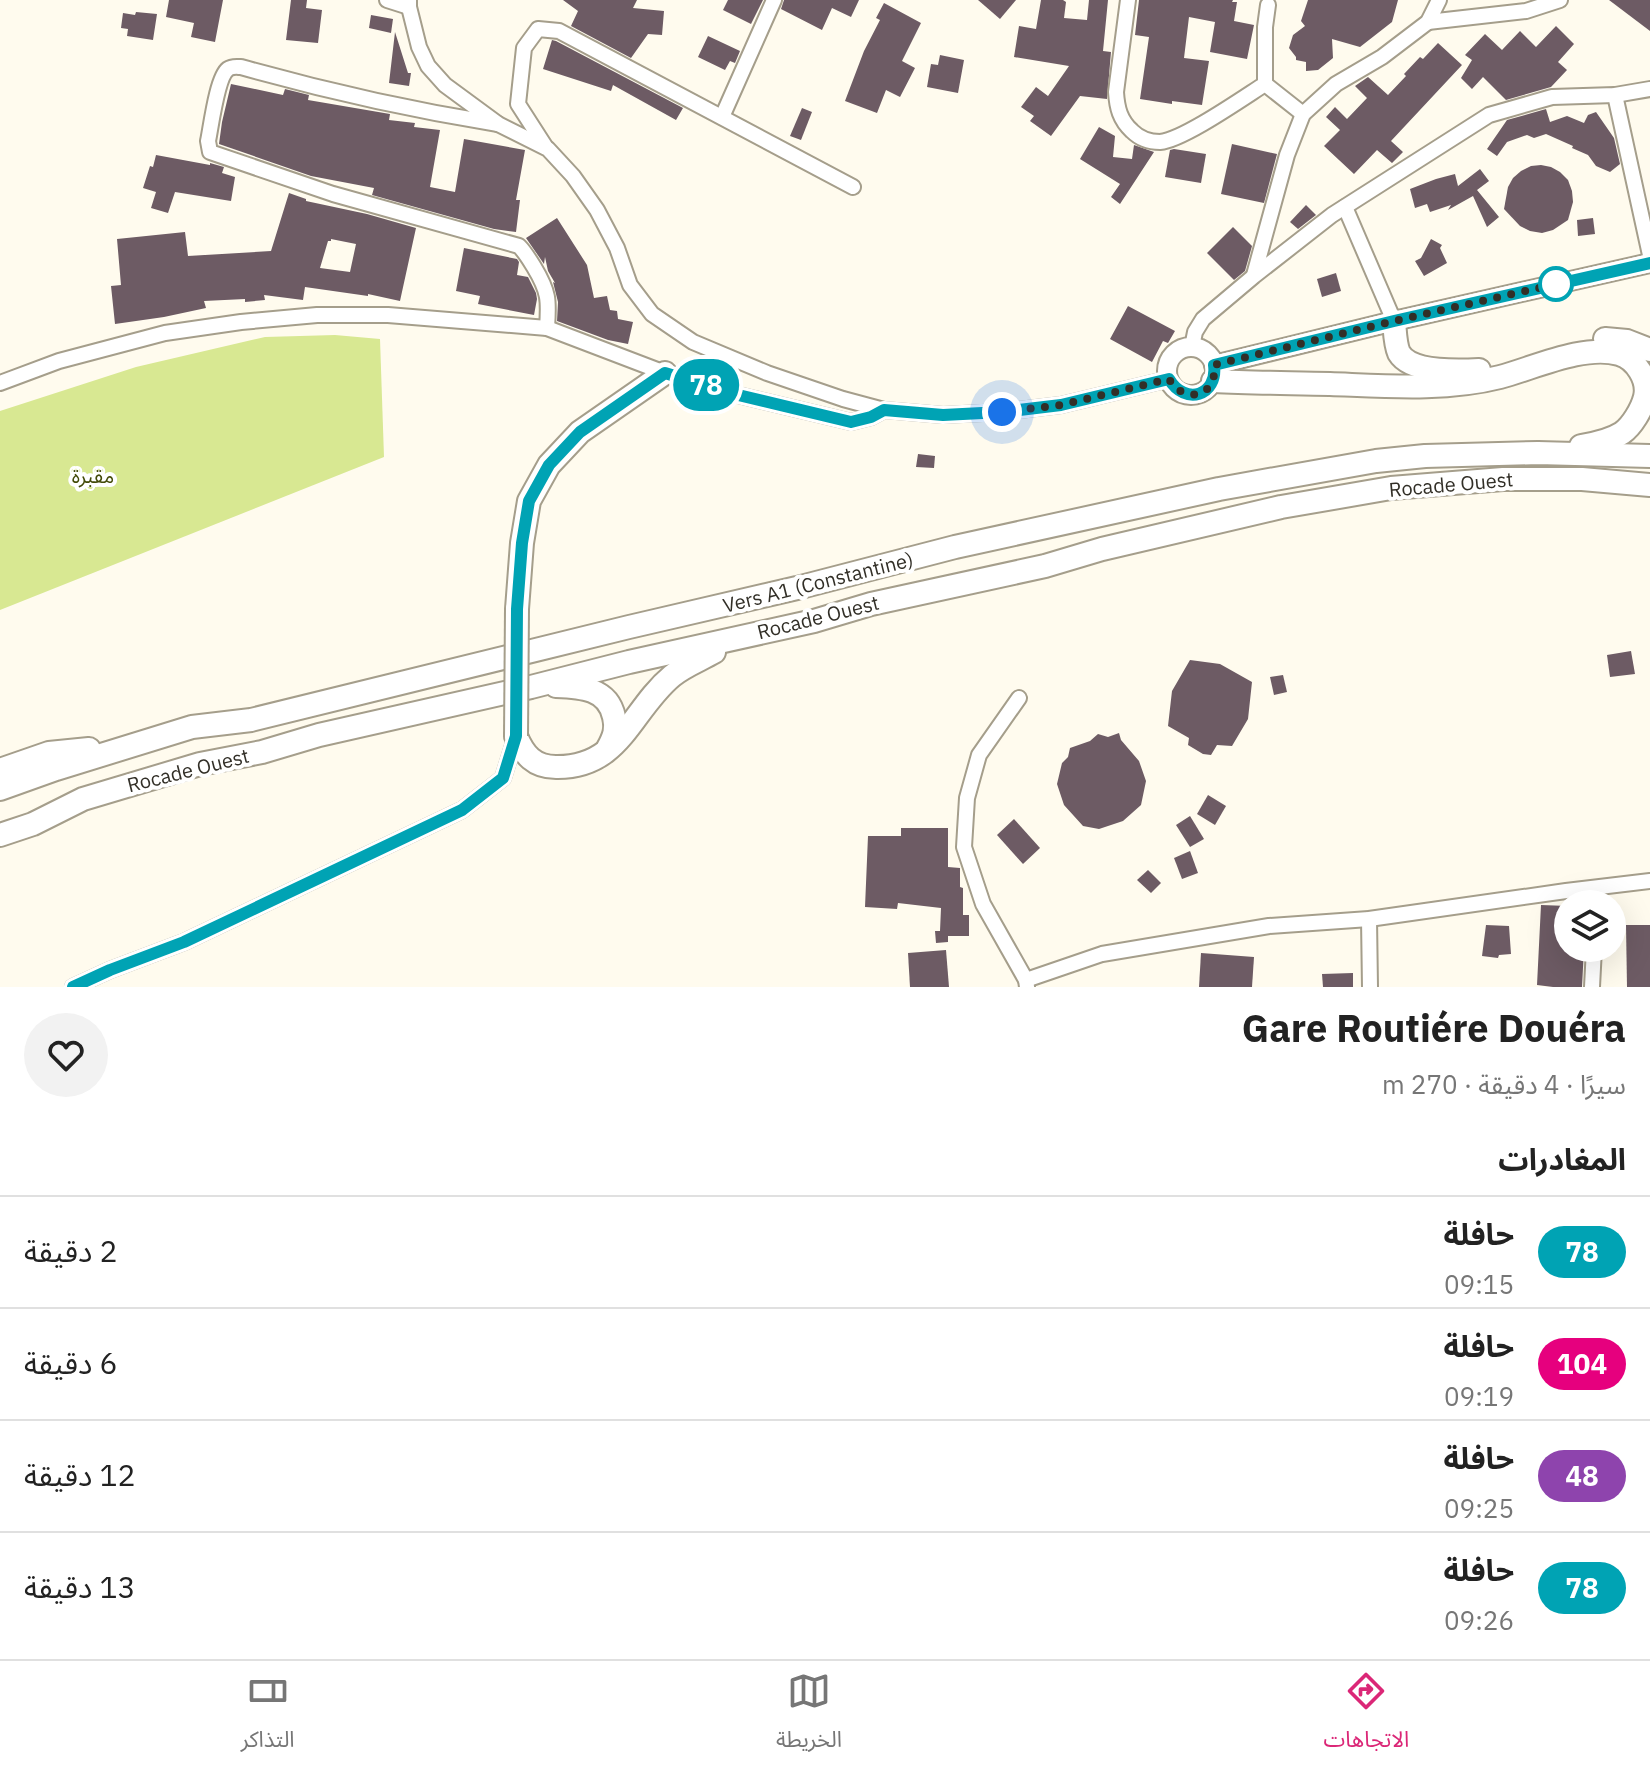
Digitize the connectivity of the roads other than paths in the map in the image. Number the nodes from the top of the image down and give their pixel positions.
1 (387, 0) edge
2 (774, 0) edge
3 (1128, 0) edge
4 (1439, 0) edge
5 (1560, 0) edge
6 (409, 3) edge
7 (1268, 5) dead end
8 (1428, 22) junction
9 (1265, 84) junction
10 (1650, 89) edge
11 (1615, 95) junction
12 (1303, 114) junction
13 (722, 117) junction
14 (498, 124) junction
15 (548, 149) junction
16 (853, 187) dead end
17 (1345, 207) junction
18 (1650, 255) edge
19 (1650, 263) edge
20 (1254, 276) junction
21 (1394, 321) junction
22 (547, 328) junction
23 (1192, 347) junction
24 (1650, 350) edge
25 (1483, 370) junction
26 (665, 373) junction
27 (1214, 373) junction
28 (1169, 379) junction
29 (0, 383) edge
30 (1448, 385) junction
31 (884, 410) junction
32 (1538, 453) junction
33 (1650, 456) edge
34 (1650, 485) edge
35 (752, 633) junction
36 (531, 687) junction
37 (1019, 698) dead end
38 (516, 736) junction
39 (134, 744) junction
40 (601, 755) junction
41 (544, 766) junction
42 (0, 770) edge
43 (503, 778) junction
44 (0, 789) edge
45 (0, 835) edge
46 (1650, 881) edge
47 (1595, 888) joint
48 (1369, 919) junction
49 (1593, 962) edge
50 (1027, 984) edge
51 (73, 987) edge
52 (1370, 987) edge
53 (1592, 987) edge

1 - 6 street
2 - 13 street
3 - 9 street
4 - 8 street
5 - 8 street
6 - 14 street
7 - 9 street
8 - 12 street
9 - 12 street
10 - 11 street
11 - 17 street
11 - 18 street
12 - 20 street
13 - 15 street
13 - 16 street
14 - 15 street
14 - 22 street
15 - 31 street
17 - 20 street
17 - 21 street
19 - 21 main road
20 - 23 street
21 - 25 highway
21 - 27 main road
22 - 26 street
22 - 29 street
23 - 27 main road
23 - 28 main road
24 - 25 highway
25 - 30 highway
26 - 31 street
26 - 38 highway, bridge
27 - 28 main road
27 - 30 highway
28 - 31 street
30 - 32 highway
32 - 33 highway, Vers A1 (Constantine)
32 - 39 highway, Vers A1 (Constantine)
34 - 35 highway, Rocade Ouest
35 - 36 highway, Rocade Ouest
35 - 40 highway
36 - 40 highway
36 - 45 highway, Rocade Ouest
37 - 50 street
38 - 41 highway
38 - 43 street
39 - 42 highway
39 - 44 highway, Vers A1 (Constantine)
40 - 41 highway
41 - 43 street
43 - 51 street
46 - 47 street
47 - 48 street
48 - 50 street
48 - 52 street
49 - 53 street

